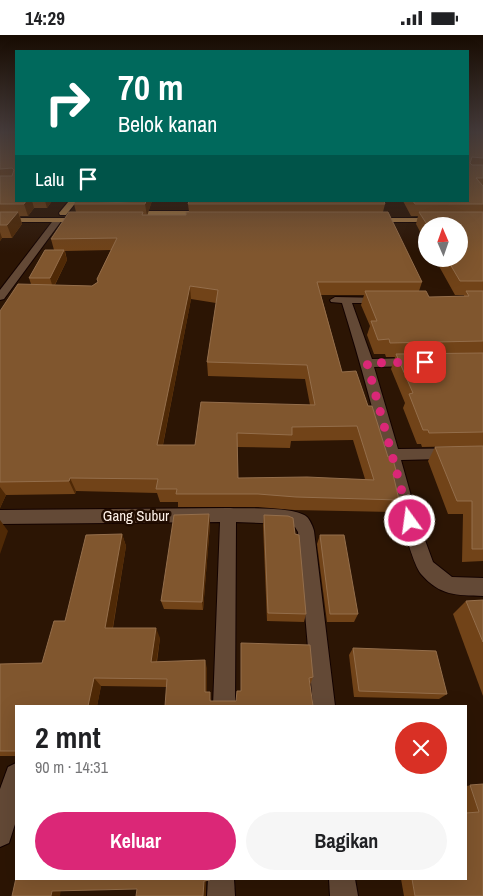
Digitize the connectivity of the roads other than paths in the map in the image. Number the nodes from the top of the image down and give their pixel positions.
1 (72, 202) edge
2 (0, 213) edge
3 (220, 213) edge
4 (60, 217) junction
5 (94, 217) edge
6 (365, 217) edge
7 (418, 217) edge
8 (0, 220) edge
9 (214, 220) edge
10 (4, 293) edge
11 (391, 300) edge
12 (425, 362) edge
13 (367, 363) junction
14 (483, 453) edge
15 (393, 455) junction
16 (228, 515) junction
17 (0, 517) edge
18 (483, 587) edge
19 (224, 705) edge
20 (324, 705) edge
21 (15, 779) edge
22 (0, 834) edge
23 (221, 880) edge
24 (342, 880) edge
25 (221, 896) edge
26 (344, 896) edge

1 - 4 main road
2 - 4 main road
3 - 9 main road
4 - 5 main road
4 - 8 main road
4 - 10 street
6 - 7 main road
11 - 13 street
12 - 13 street
13 - 15 street
14 - 15 street
15 - 18 street
16 - 17 street, Gang Subur
16 - 19 street
16 - 20 street, Gang Subur
21 - 22 street
23 - 25 street
24 - 26 street

